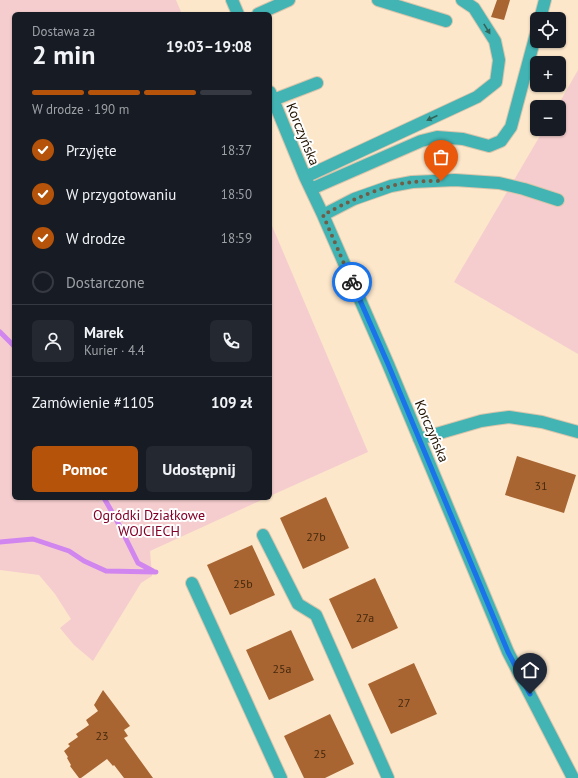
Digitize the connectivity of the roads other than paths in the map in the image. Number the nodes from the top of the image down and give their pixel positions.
1 (232, 0) edge
2 (289, 0) edge
3 (378, 0) edge
4 (462, 0) edge
5 (545, 0) edge
6 (237, 12) edge
7 (262, 12) edge
8 (542, 12) edge
9 (446, 21) dead end
10 (532, 48) edge
11 (317, 83) dead end
12 (272, 96) edge
13 (305, 177) junction
14 (311, 189) junction
15 (558, 200) dead end
16 (323, 215) junction
17 (578, 432) edge
18 (419, 439) junction
19 (263, 534) dead end
20 (192, 583) dead end
21 (281, 778) edge
22 (388, 778) edge
23 (573, 778) edge

1 - 6 street
2 - 7 street
3 - 9 street
4 -> 13 street
5 - 8 street
10 - 14 street
11 - 12 street
12 - 13 street, Korczyńska
13 - 14 street, Korczyńska
14 - 16 street, Korczyńska
15 - 16 street
16 - 18 street, Korczyńska
17 - 18 street
18 - 23 street, Korczyńska
19 - 22 street
20 - 21 street

